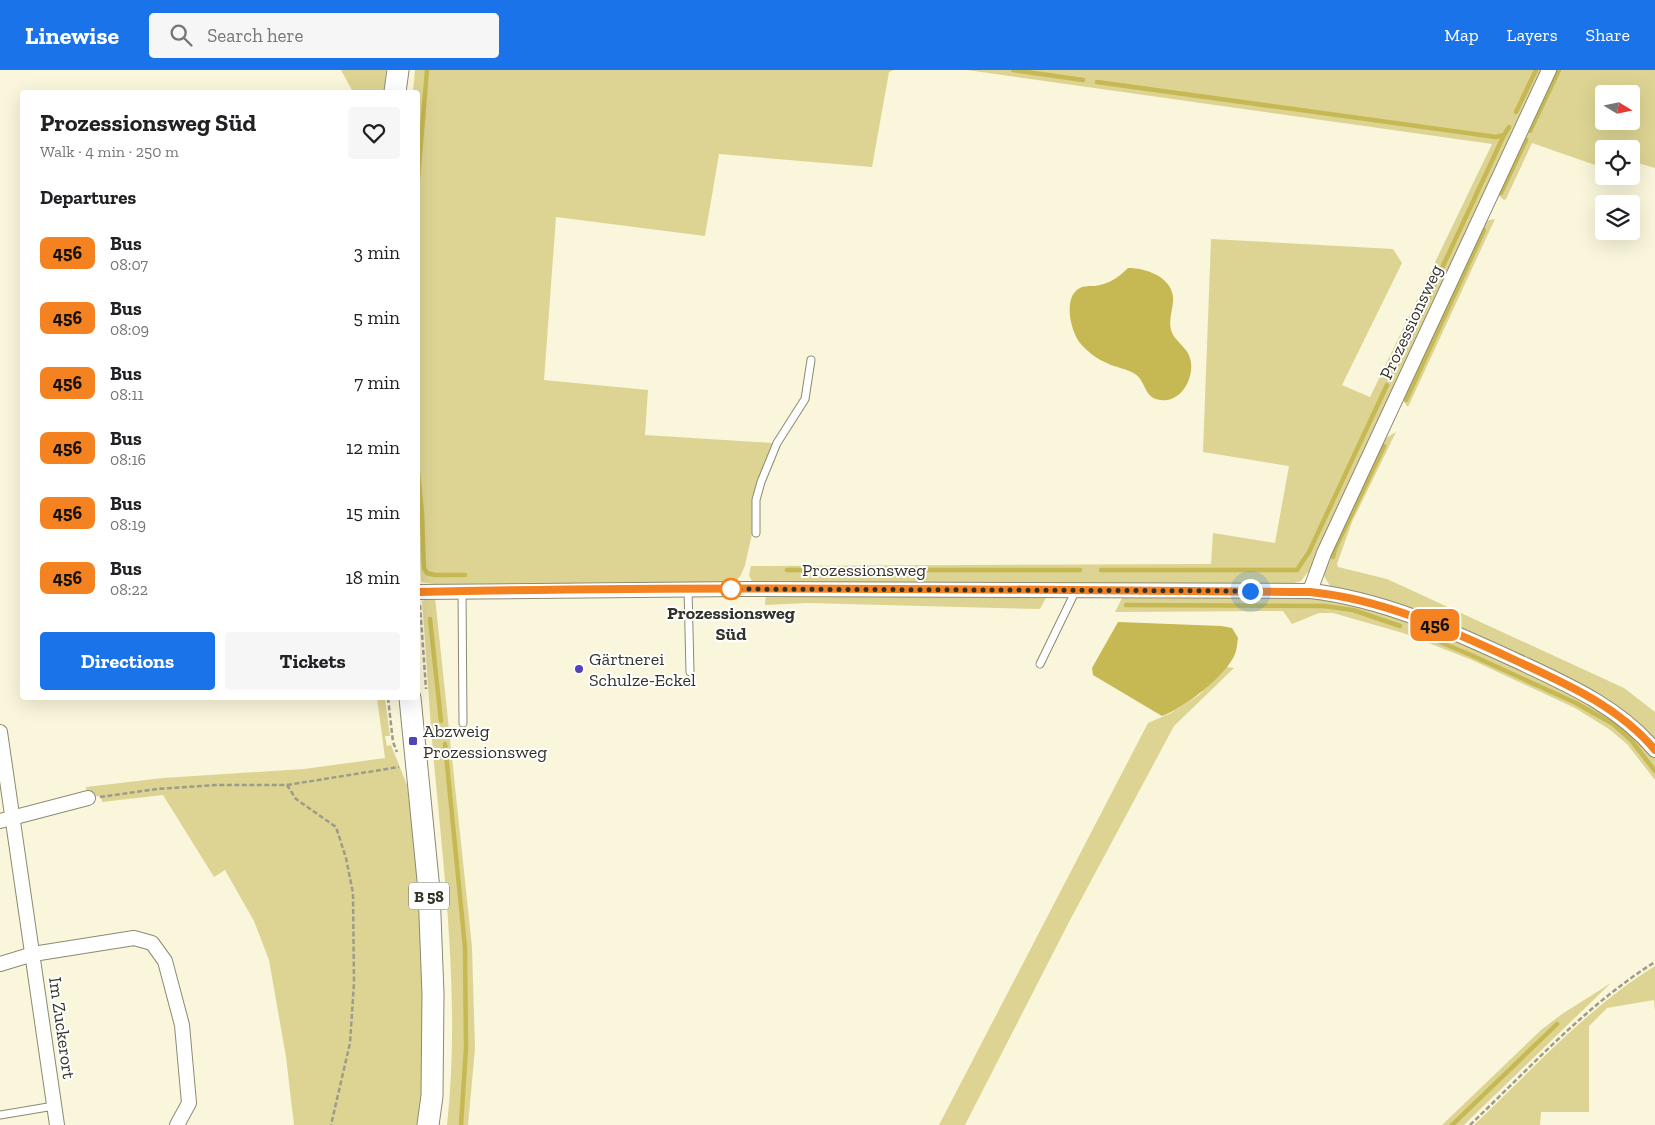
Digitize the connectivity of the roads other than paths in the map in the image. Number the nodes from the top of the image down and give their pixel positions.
1 (398, 70) edge
2 (1549, 70) edge
3 (395, 90) edge
4 (811, 360) dead end
5 (756, 534) dead end
6 (688, 589) junction
7 (1076, 590) junction
8 (462, 591) junction
9 (420, 592) edge
10 (1310, 592) junction
11 (1040, 664) dead end
12 (690, 672) dead end
13 (410, 700) edge
14 (463, 723) dead end
15 (0, 732) edge
16 (1655, 750) edge
17 (88, 798) road end
18 (7, 819) edge
19 (33, 954) junction
20 (0, 964) edge
21 (54, 1106) junction
22 (0, 1115) edge
23 (57, 1125) edge
24 (177, 1125) edge
25 (428, 1125) edge

1 - 3 main road
2 - 10 street, Prozessionsweg
4 - 5 lane
6 - 7 street, Prozessionsweg
6 - 8 street, Prozessionsweg
6 - 12 lane
7 - 10 street, Prozessionsweg
7 - 11 lane
8 - 9 street, Prozessionsweg
8 - 14 lane
10 - 16 street, Prozessionsweg
13 - 25 main road, B 58
15 - 18 street, Im Zuckerort
17 - 18 street
18 - 19 street, Im Zuckerort
19 - 20 street
19 - 21 street, Im Zuckerort
19 - 24 street
21 - 22 lane
21 - 23 street, Im Zuckerort

